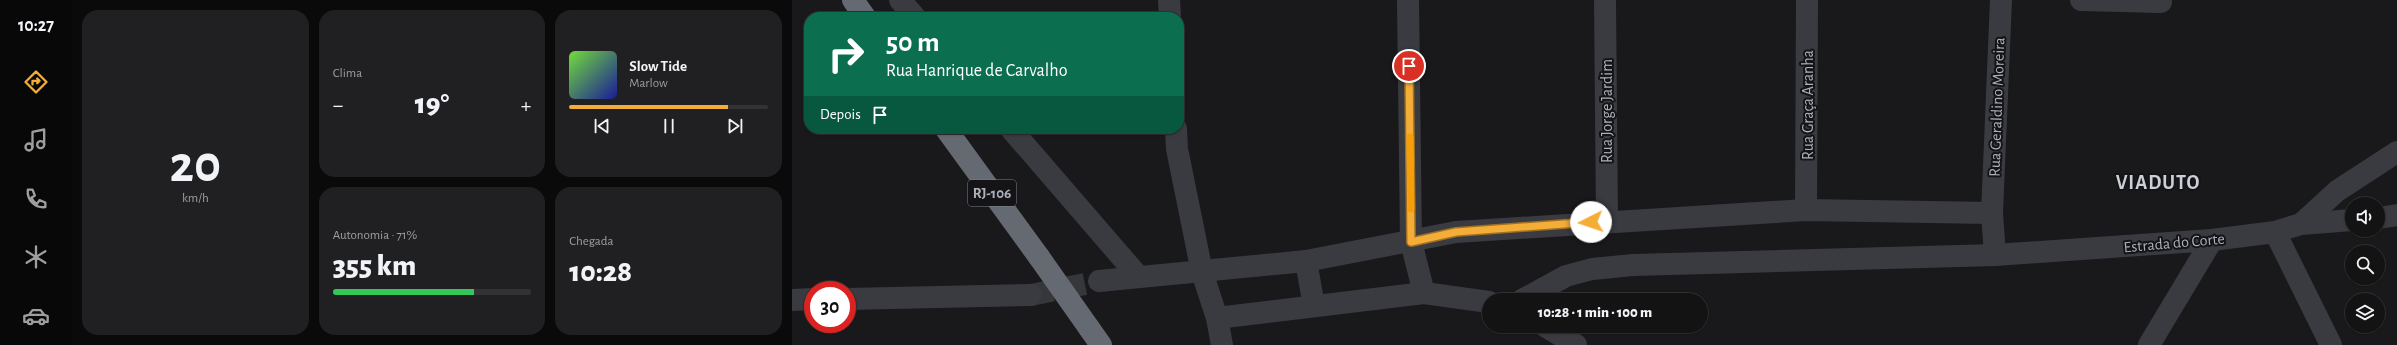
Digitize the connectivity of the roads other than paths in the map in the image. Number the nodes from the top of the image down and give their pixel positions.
1 (853, 0) edge
2 (900, 0) edge
3 (1169, 0) edge
4 (1408, 0) edge
5 (1605, 0) edge
6 (1807, 0) edge
7 (2001, 0) edge
8 (2081, 0) edge
9 (2160, 2) dead end
10 (861, 12) edge
11 (911, 12) edge
12 (1170, 12) edge
13 (950, 134) edge
14 (1015, 134) edge
15 (1176, 134) edge
16 (2397, 152) edge
17 (1806, 210) junction
18 (1992, 213) junction
19 (2397, 215) edge
20 (2385, 217) edge
21 (1606, 221) junction
22 (2345, 221) edge
23 (2301, 224) junction
24 (2275, 232) junction
25 (2212, 240) junction
26 (1411, 242) junction
27 (1995, 255) junction
28 (1306, 261) junction
29 (1202, 272) junction
30 (1138, 276) junction
31 (1099, 281) tunnel mouth
32 (1424, 293) junction
33 (1535, 293) edge
34 (1031, 295) tunnel mouth
35 (804, 299) edge
36 (856, 299) edge
37 (792, 300) edge
38 (1482, 301) edge
39 (1314, 306) junction
40 (1217, 318) junction
41 (1556, 333) edge
42 (1102, 345) edge
43 (1222, 345) edge
44 (1576, 345) edge
45 (2149, 345) edge
46 (2331, 345) edge

1 - 10 highway
2 - 11 street
3 - 12 street
4 - 26 street
5 - 21 street, Rua Jorge Jardim
6 - 17 street, Rua Graça Aranha
7 - 18 street, Rua Geraldino Moreira
8 - 9 street
13 - 42 highway, RJ-106, bridge
14 - 30 street
15 - 29 street
16 - 23 street
17 - 18 street
17 - 21 street
18 - 27 street, Rua Geraldino Moreira
19 - 20 street
21 - 26 street
22 - 23 street, Estrada do Corte
23 - 24 street, Estrada do Corte
24 - 25 street, Estrada do Corte
24 - 46 street
25 - 27 street, Estrada do Corte
25 - 45 street
26 - 28 street
26 - 32 street
27 - 33 street, Estrada do Corte
28 - 29 street
28 - 39 street
29 - 30 street
29 - 40 street
30 - 31 street
32 - 38 street
32 - 39 street
34 - 36 street
35 - 37 street
39 - 40 street
40 - 43 street
41 - 44 street

